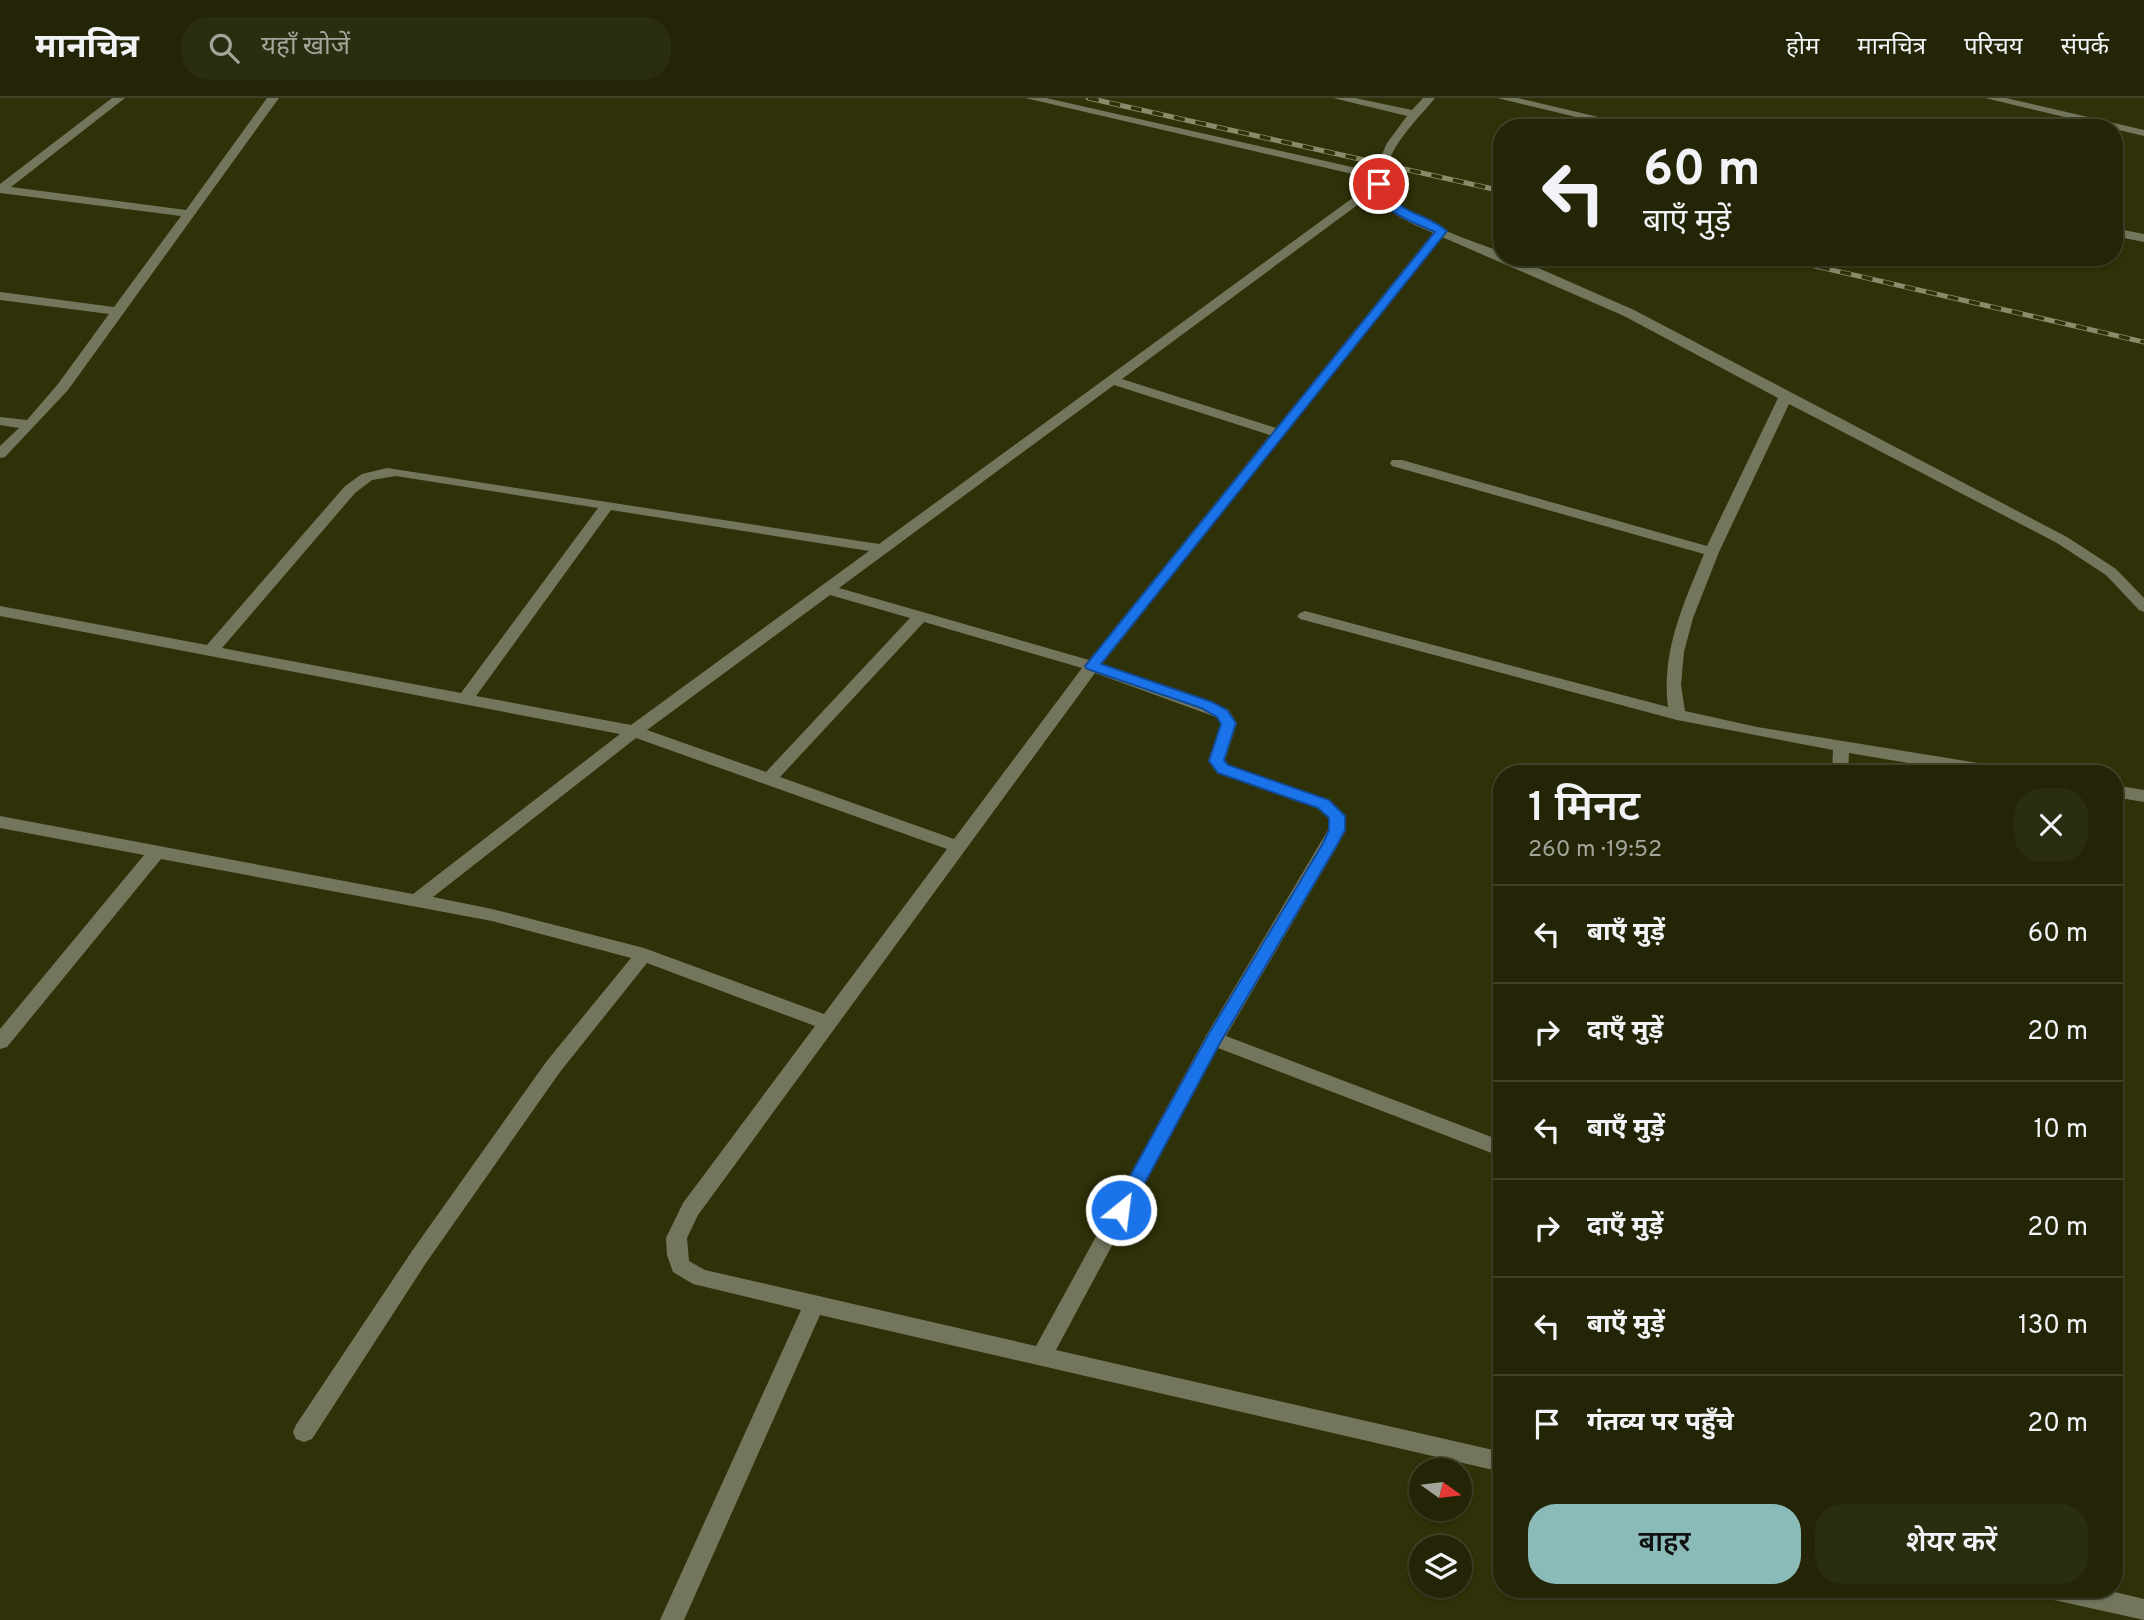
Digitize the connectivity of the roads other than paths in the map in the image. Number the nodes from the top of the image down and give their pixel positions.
1 (118, 98) edge
2 (273, 98) edge
3 (1031, 98) edge
4 (1339, 98) edge
5 (1429, 98) edge
6 (1503, 98) edge
7 (1991, 98) edge
8 (2007, 100) edge
9 (1414, 114) junction
10 (1598, 119) edge
11 (2086, 119) edge
12 (2123, 128) edge
13 (2144, 133) edge
14 (1378, 180) junction
15 (1, 189) edge
16 (190, 214) junction
17 (1441, 231) junction
18 (2123, 234) edge
19 (2144, 239) edge
20 (1493, 253) edge
21 (1522, 266) edge
22 (0, 296) edge
23 (120, 312) junction
24 (1112, 380) junction
25 (1786, 397) junction
26 (0, 421) edge
27 (30, 425) junction
28 (1279, 433) junction
29 (0, 454) edge
30 (1397, 463) dead end
31 (607, 506) junction
32 (881, 549) junction
33 (1712, 552) junction
34 (827, 589) junction
35 (2144, 607) edge
36 (0, 611) edge
37 (1305, 616) dead end
38 (919, 618) junction
39 (211, 651) junction
40 (1092, 666) junction
41 (465, 699) junction
42 (1677, 715) junction
43 (634, 731) junction
44 (1841, 746) junction
45 (1840, 765) edge
46 (1954, 765) edge
47 (769, 779) junction
48 (2123, 792) edge
49 (2144, 796) edge
50 (0, 822) edge
51 (958, 847) junction
52 (157, 852) junction
53 (416, 901) junction
54 (644, 955) junction
55 (827, 1023) junction
56 (1214, 1040) junction
57 (0, 1042) edge
58 (1493, 1146) edge
59 (814, 1305) junction
60 (1041, 1357) junction
61 (304, 1432) dead end
62 (1493, 1460) edge
63 (2093, 1598) edge
64 (2144, 1610) edge
65 (672, 1620) edge

1 - 15 street
2 - 16 street
3 - 14 street
4 - 9 street
5 - 9 street
6 - 10 street
7 - 8 street
8 - 11 street
9 - 14 street
12 - 13 street
14 - 17 street
14 - 24 street
15 - 16 street
16 - 23 street
17 - 20 street
17 - 28 street
18 - 19 street
21 - 25 street
22 - 23 street
23 - 27 street
24 - 28 street
24 - 32 street
25 - 33 street
25 - 35 street
26 - 27 street
27 - 29 street
28 - 40 street
30 - 33 street
31 - 32 street
31 - 39 street
31 - 41 street
32 - 34 street
33 - 42 street
34 - 38 street
34 - 43 street
36 - 39 street
37 - 42 street
38 - 40 street
38 - 47 street
39 - 41 street
40 - 51 street
40 - 56 street
41 - 43 street
42 - 44 street
43 - 47 street
43 - 53 street
44 - 45 street
44 - 46 street
47 - 51 street
48 - 49 street
50 - 52 street
51 - 55 street
52 - 53 street
52 - 57 street
53 - 54 street
54 - 55 street
54 - 61 street
55 - 59 street
56 - 58 street
56 - 60 street
59 - 60 street
59 - 65 street
60 - 62 street
63 - 64 street

